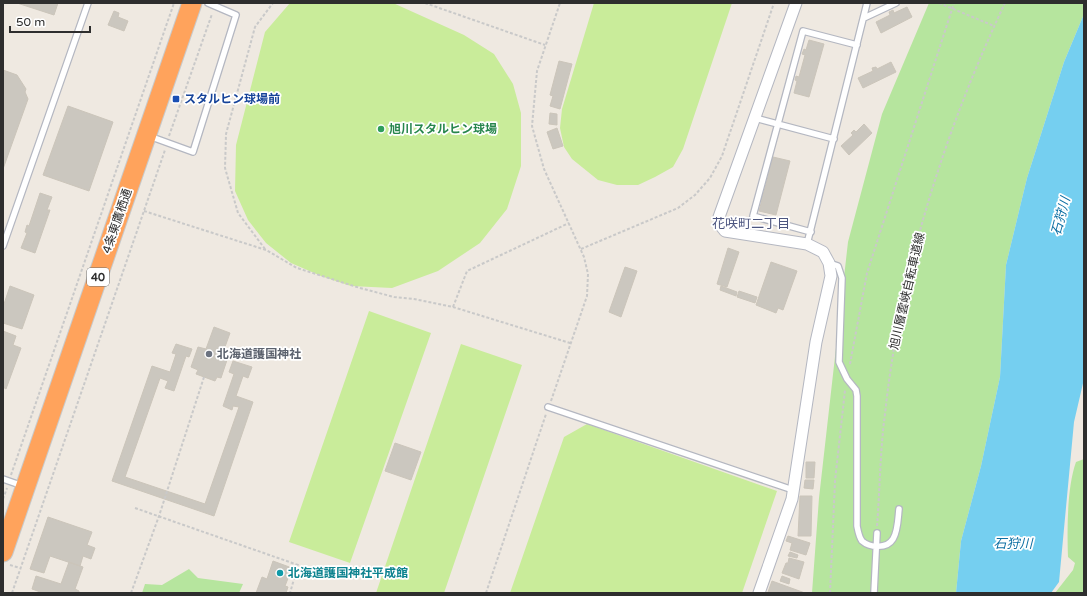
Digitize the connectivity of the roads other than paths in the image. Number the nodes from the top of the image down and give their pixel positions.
1 (88, 3) edge
2 (192, 3) edge
3 (208, 3) edge
4 (796, 3) edge
5 (867, 3) edge
6 (896, 3) edge
7 (864, 18) junction
8 (857, 45) junction
9 (755, 118) junction
10 (778, 125) junction
11 (147, 135) junction
12 (834, 139) junction
13 (811, 232) junction
14 (808, 244) junction
15 (3, 246) edge
16 (829, 263) junction
17 (548, 407) road end
18 (3, 479) edge
19 (17, 484) junction
20 (793, 490) junction
21 (899, 509) dead end
22 (877, 534) road end
23 (876, 546) junction
24 (6, 558) edge
25 (759, 593) edge
26 (874, 593) edge

1 - 15 lane
2 - 11 highway, 4条東鷹栖通 / 40
3 - 11 lane
4 - 9 street
5 - 7 lane
6 - 7 lane
7 - 8 lane
8 - 10 lane
8 - 12 lane
9 - 10 lane
9 - 14 street
10 - 12 lane
10 - 13 lane
11 - 19 highway, 4条東鷹栖通 / 40
12 - 13 lane
13 - 14 lane
14 - 16 street
16 - 20 street
16 - 23 lane
17 - 20 lane
18 - 19 lane
19 - 24 highway, 4条東鷹栖通 / 40
20 - 25 street
21 - 23 lane
22 - 23 lane
23 - 26 lane

